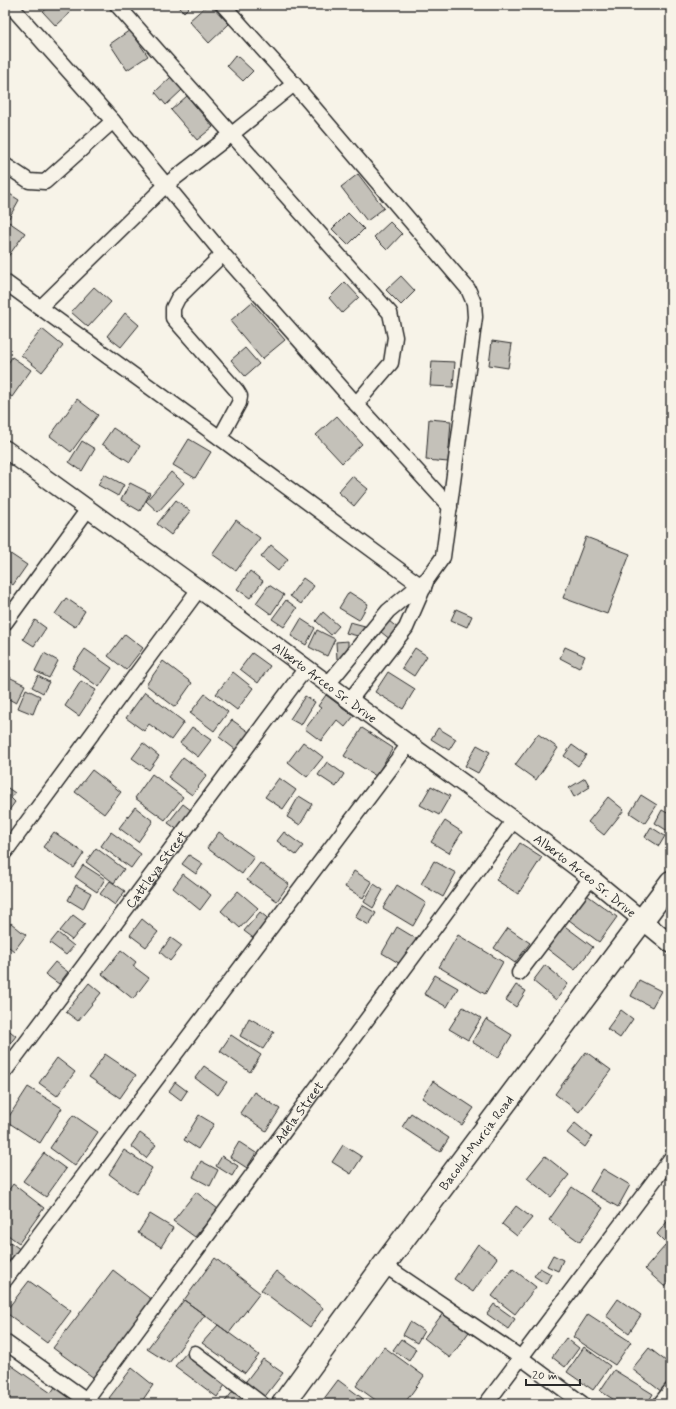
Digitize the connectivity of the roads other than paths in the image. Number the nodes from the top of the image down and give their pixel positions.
1 (10, 5) edge
2 (117, 5) edge
3 (223, 5) edge
4 (294, 84) junction
5 (113, 121) junction
6 (232, 134) junction
7 (5, 165) edge
8 (166, 185) junction
9 (223, 254) junction
10 (5, 282) edge
11 (41, 308) junction
12 (356, 404) junction
13 (220, 438) junction
14 (5, 449) edge
15 (450, 507) junction
16 (88, 509) junction
17 (424, 584) junction
18 (199, 588) junction
19 (5, 623) edge
20 (306, 668) junction
21 (328, 684) junction
22 (350, 700) junction
23 (409, 744) junction
24 (514, 820) junction
25 (5, 852) edge
26 (591, 878) junction
27 (671, 882) edge
28 (643, 920) junction
29 (671, 944) edge
30 (519, 973) dead end
31 (5, 1071) edge
32 (671, 1158) edge
33 (384, 1265) junction
34 (5, 1280) edge
35 (5, 1342) edge
36 (195, 1353) dead end
37 (520, 1357) junction
38 (671, 1390) edge
39 (87, 1403) edge
40 (262, 1404) edge
41 (283, 1404) edge
42 (486, 1404) edge
43 (583, 1404) edge
44 (660, 1404) edge

1 - 5 street
2 - 6 street
3 - 4 street
4 - 6 street
4 - 15 street
5 - 7 street
5 - 8 street
6 - 8 street
6 - 12 street
8 - 9 street
8 - 11 street
9 - 12 street
9 - 13 street
10 - 11 street
11 - 13 street
12 - 15 street
13 - 17 street
14 - 16 street, Alberto Arceo Sr. Drive
15 - 17 street
16 - 18 street, Alberto Arceo Sr. Drive
16 - 19 street
17 - 21 street
17 - 22 street
18 - 20 street, Alberto Arceo Sr. Drive
18 - 25 street
20 - 21 street, Alberto Arceo Sr. Drive
20 - 31 street, Cattleya Street
21 - 22 street, Alberto Arceo Sr. Drive
22 - 23 street, Alberto Arceo Sr. Drive
23 - 24 street, Alberto Arceo Sr. Drive
23 - 34 street
24 - 26 street, Alberto Arceo Sr. Drive
24 - 39 street, Adela Street
26 - 28 street, Alberto Arceo Sr. Drive
26 - 30 street
27 - 28 main road, Bacolod-Murcia Road
28 - 29 street, Alberto Arceo Sr. Drive
28 - 33 main road, Bacolod-Murcia Road
32 - 37 street
33 - 37 street
33 - 41 main road, Bacolod-Murcia Road
35 - 39 street
36 - 40 street
37 - 42 street
37 - 43 street
38 - 44 street

